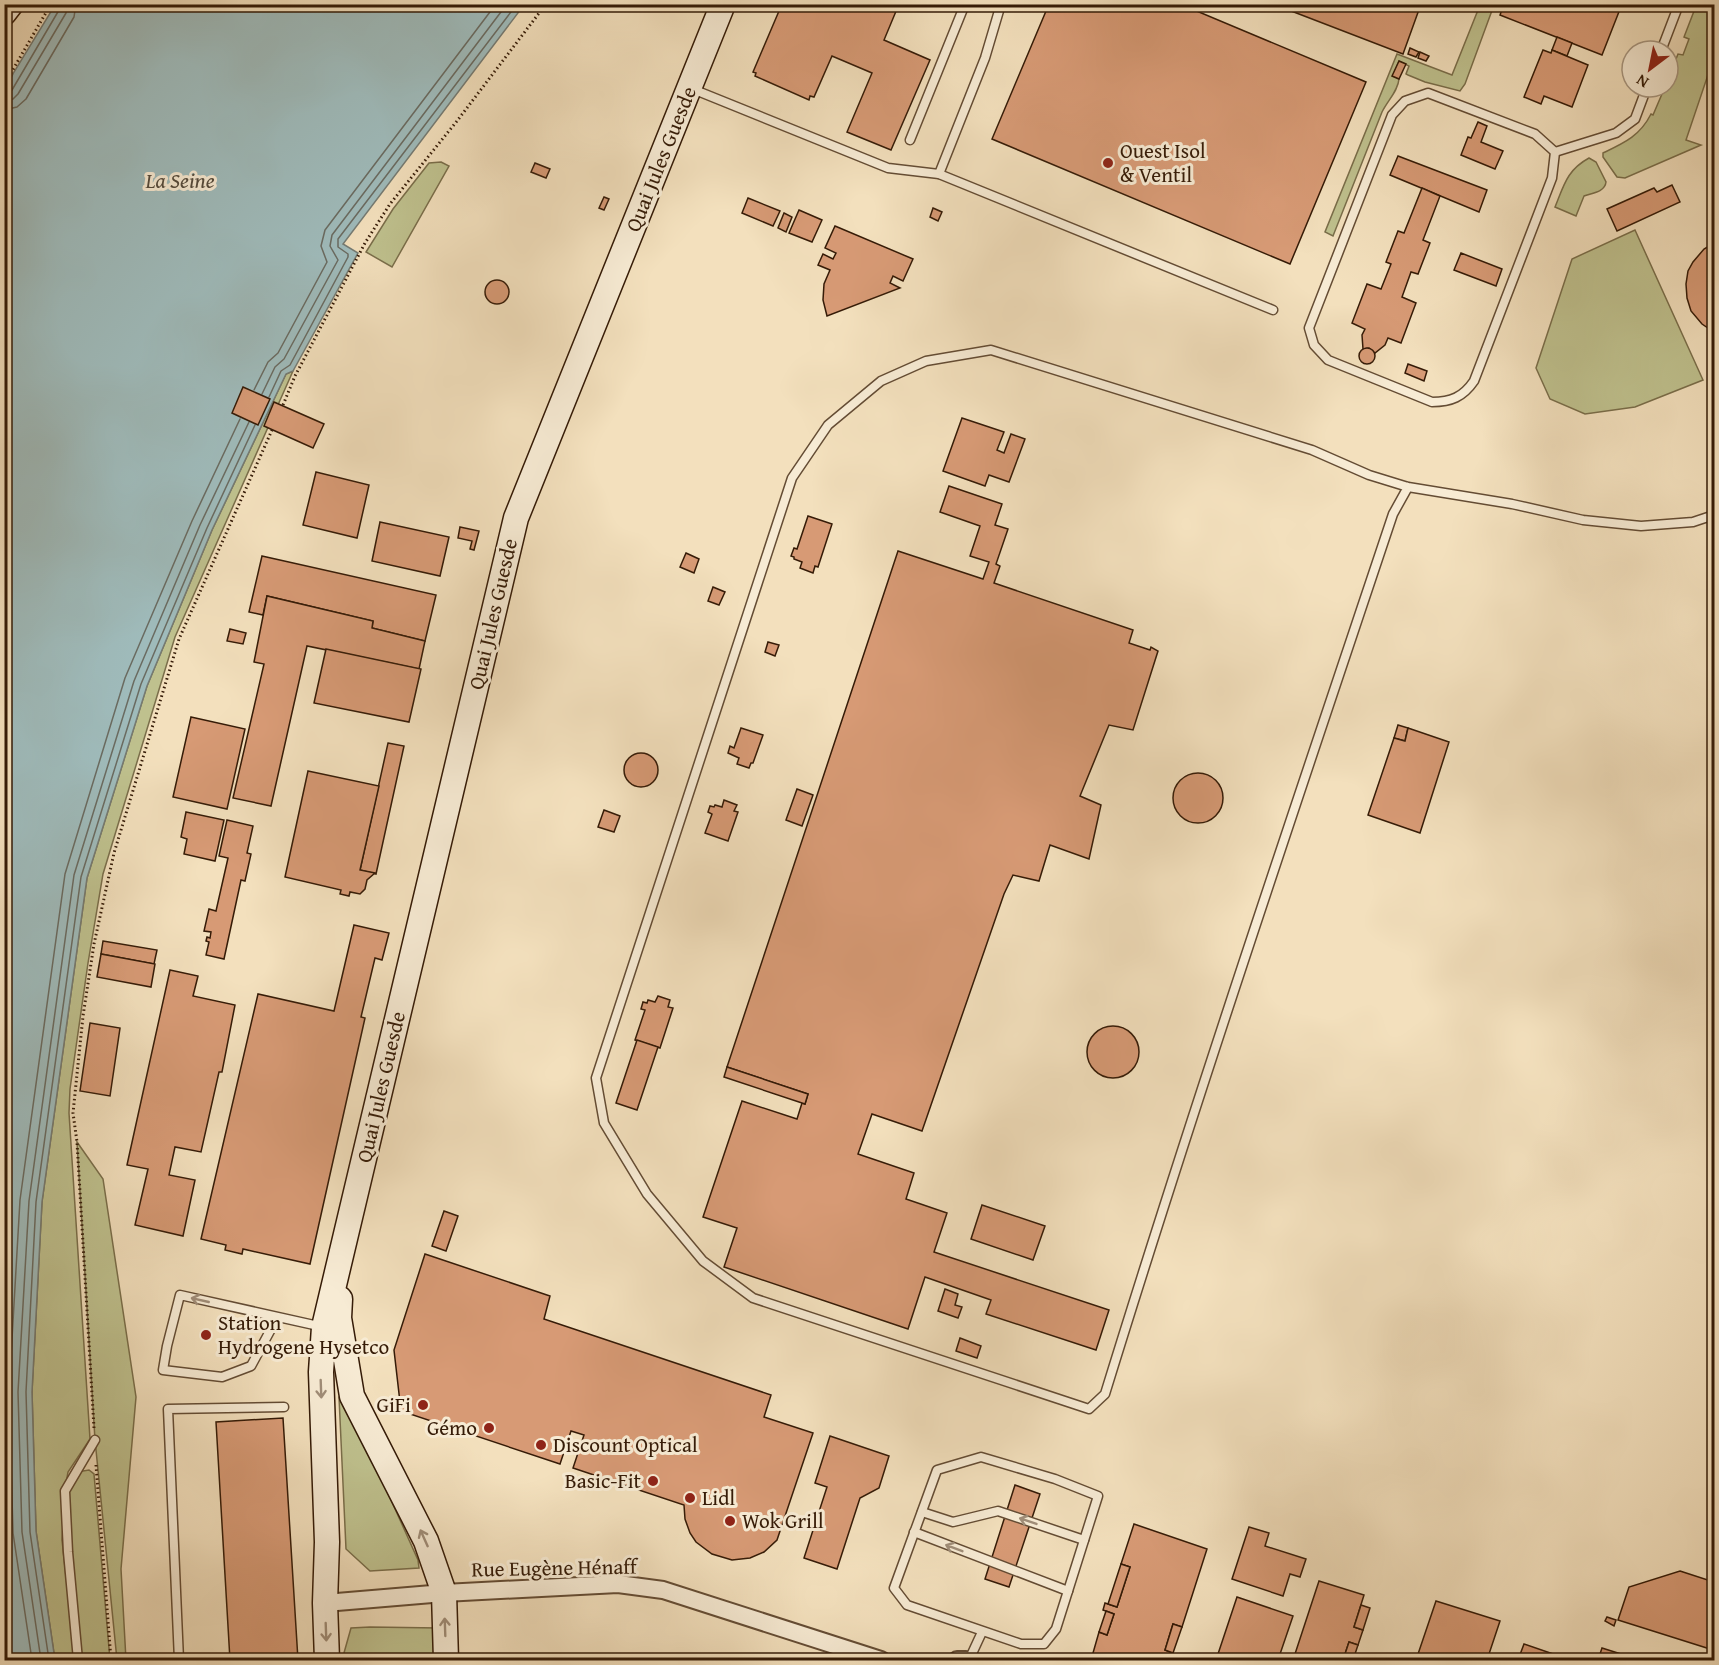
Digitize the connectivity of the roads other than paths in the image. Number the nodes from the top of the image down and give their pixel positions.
1 (11, 4) edge
2 (723, 4) edge
3 (965, 4) edge
4 (1001, 4) edge
5 (1676, 5) edge
6 (4, 13) edge
7 (1665, 39) edge
8 (690, 88) junction
9 (1642, 99) edge
10 (910, 140) dead end
11 (1555, 152) junction
12 (939, 174) junction
13 (1273, 310) dead end
14 (1408, 487) junction
15 (1714, 515) edge
16 (342, 1249) junction
17 (277, 1317) junction
18 (324, 1327) junction
19 (284, 1407) dead end
20 (95, 1440) road end
21 (922, 1512) junction
22 (914, 1532) junction
23 (1084, 1540) junction
24 (1068, 1591) junction
25 (444, 1593) junction
26 (325, 1603) junction
27 (982, 1632) junction
28 (78, 1660) edge
29 (179, 1660) edge
30 (327, 1660) edge
31 (446, 1660) edge
32 (880, 1660) edge
33 (957, 1660) edge
34 (968, 1660) edge

1 - 6 main road
2 - 8 main road, Quai Jules Guesde
3 - 10 lane
4 - 12 lane
5 - 7 lane
8 - 12 lane
8 - 16 main road, Quai Jules Guesde
9 - 11 lane
11 - 11 lane
12 - 13 lane
14 - 14 lane
14 - 15 lane
16 - 18 main road, Quai Jules Guesde
25 -> 16 main road, Quai Jules Guesde
17 -> 17 lane
17 - 18 lane
18 -> 26 main road, Quai Jules Guesde
19 - 29 lane
20 - 28 lane
21 - 22 lane
23 -> 21 lane
21 - 23 lane
24 -> 22 lane
22 - 27 lane
23 - 24 lane
24 - 27 lane
25 - 26 street, Rue Eugène Hénaff
31 -> 25 main road, Quai Jules Guesde
25 - 32 street, Rue Eugène Hénaff
26 -> 30 main road, Quai Jules Guesde
27 - 34 lane
33 - 34 street

